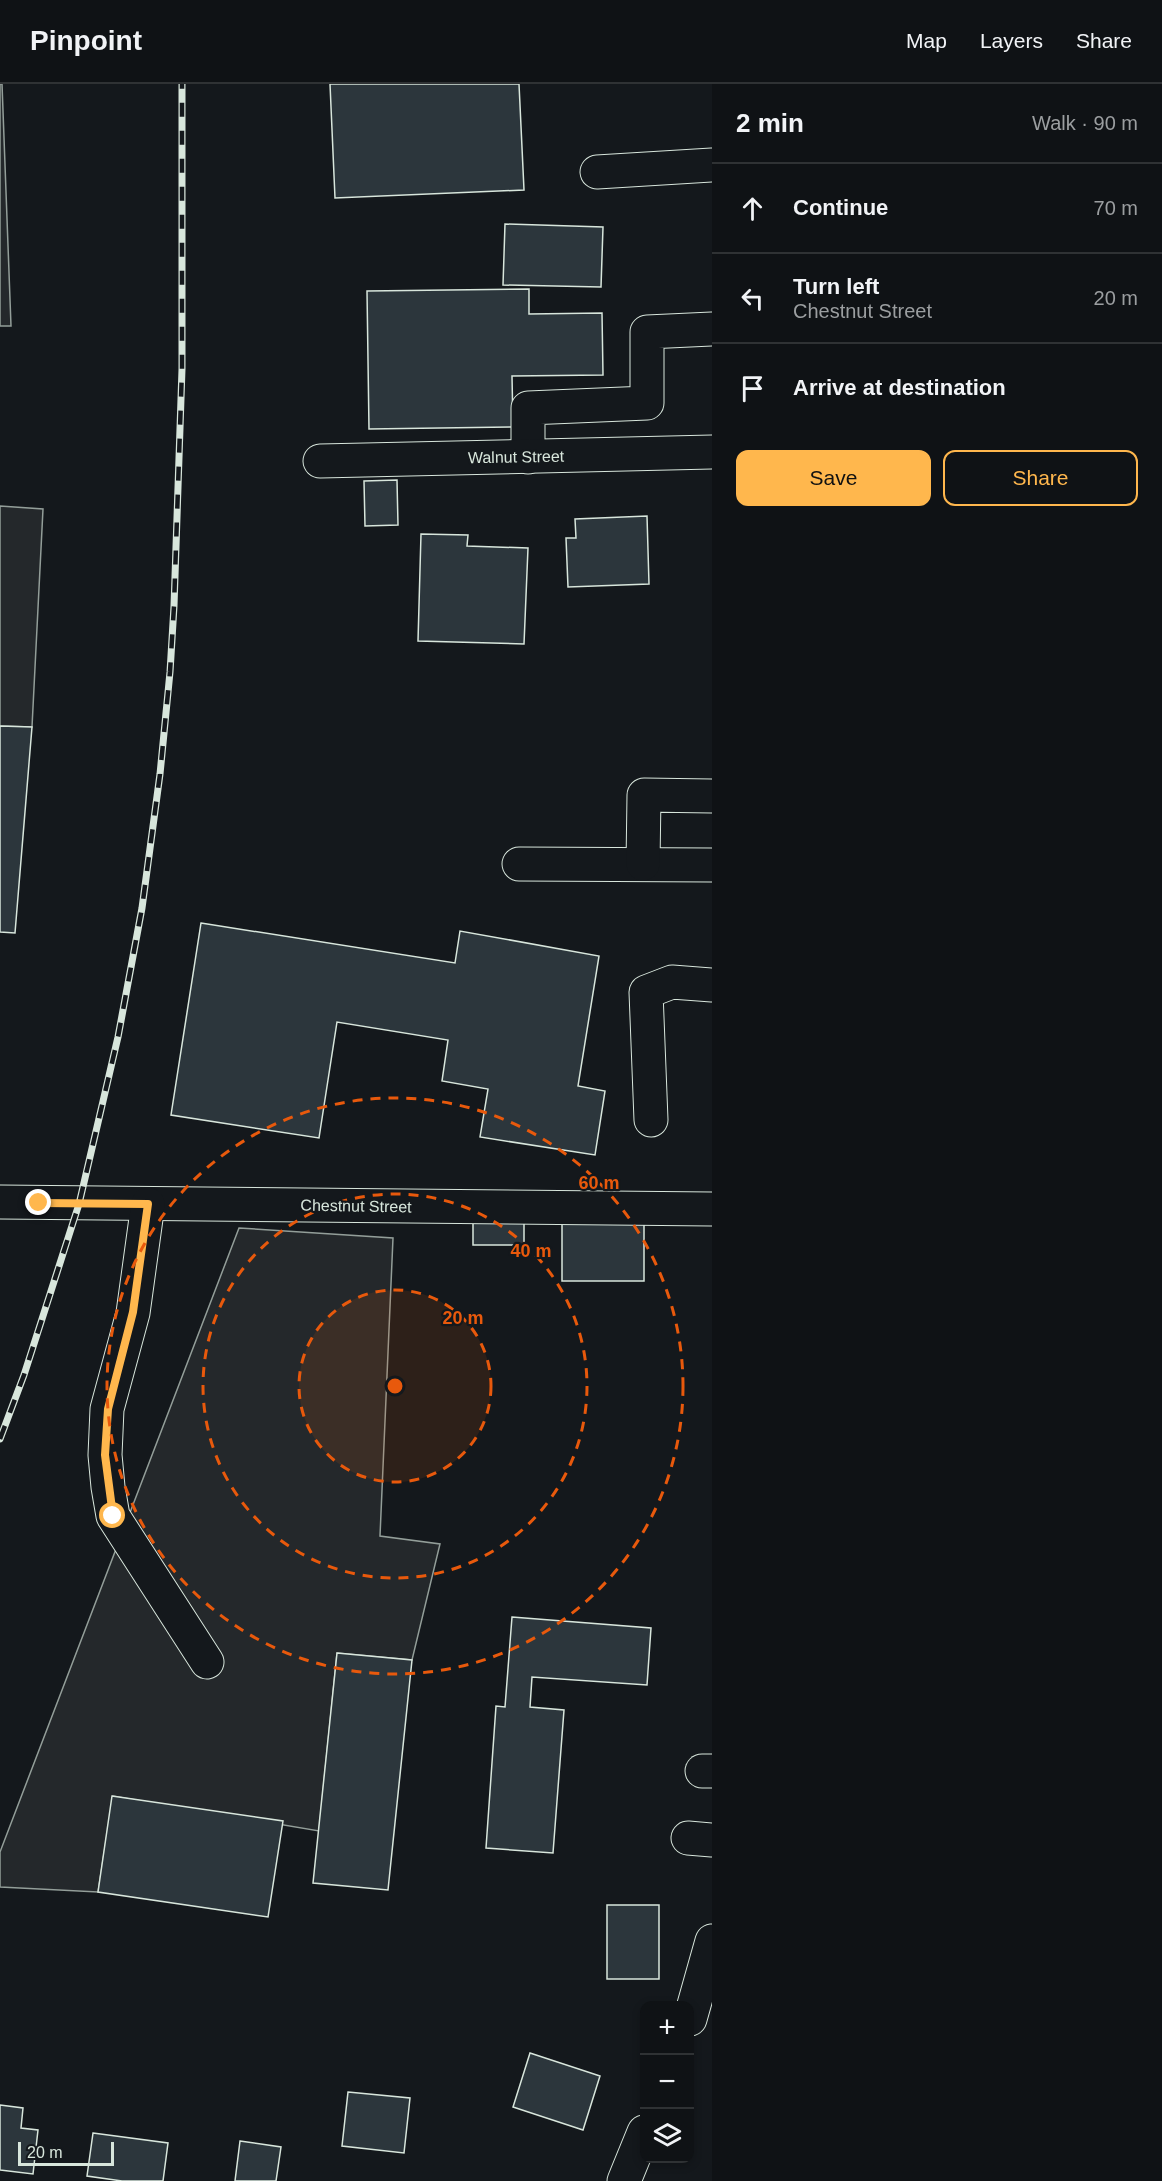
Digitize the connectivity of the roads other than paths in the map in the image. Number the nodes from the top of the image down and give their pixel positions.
1 (712, 165) edge
2 (597, 172) dead end
3 (712, 329) edge
4 (712, 452) edge
5 (528, 457) junction
6 (320, 461) dead end
7 (712, 796) edge
8 (519, 864) dead end
9 (643, 864) junction
10 (712, 865) edge
11 (712, 985) edge
12 (651, 1120) dead end
13 (0, 1202) edge
14 (148, 1204) junction
15 (712, 1209) edge
16 (207, 1662) dead end
17 (712, 1941) edge
18 (700, 2002) edge
19 (640, 2144) edge
20 (624, 2181) edge

1 - 2 street
3 - 5 street
4 - 5 street, Walnut Street
5 - 6 street, Walnut Street
7 - 9 street
8 - 9 street
9 - 10 street
11 - 12 street
13 - 14 street, Chestnut Street
14 - 15 street, Chestnut Street
14 - 16 street
17 - 18 street
19 - 20 street

